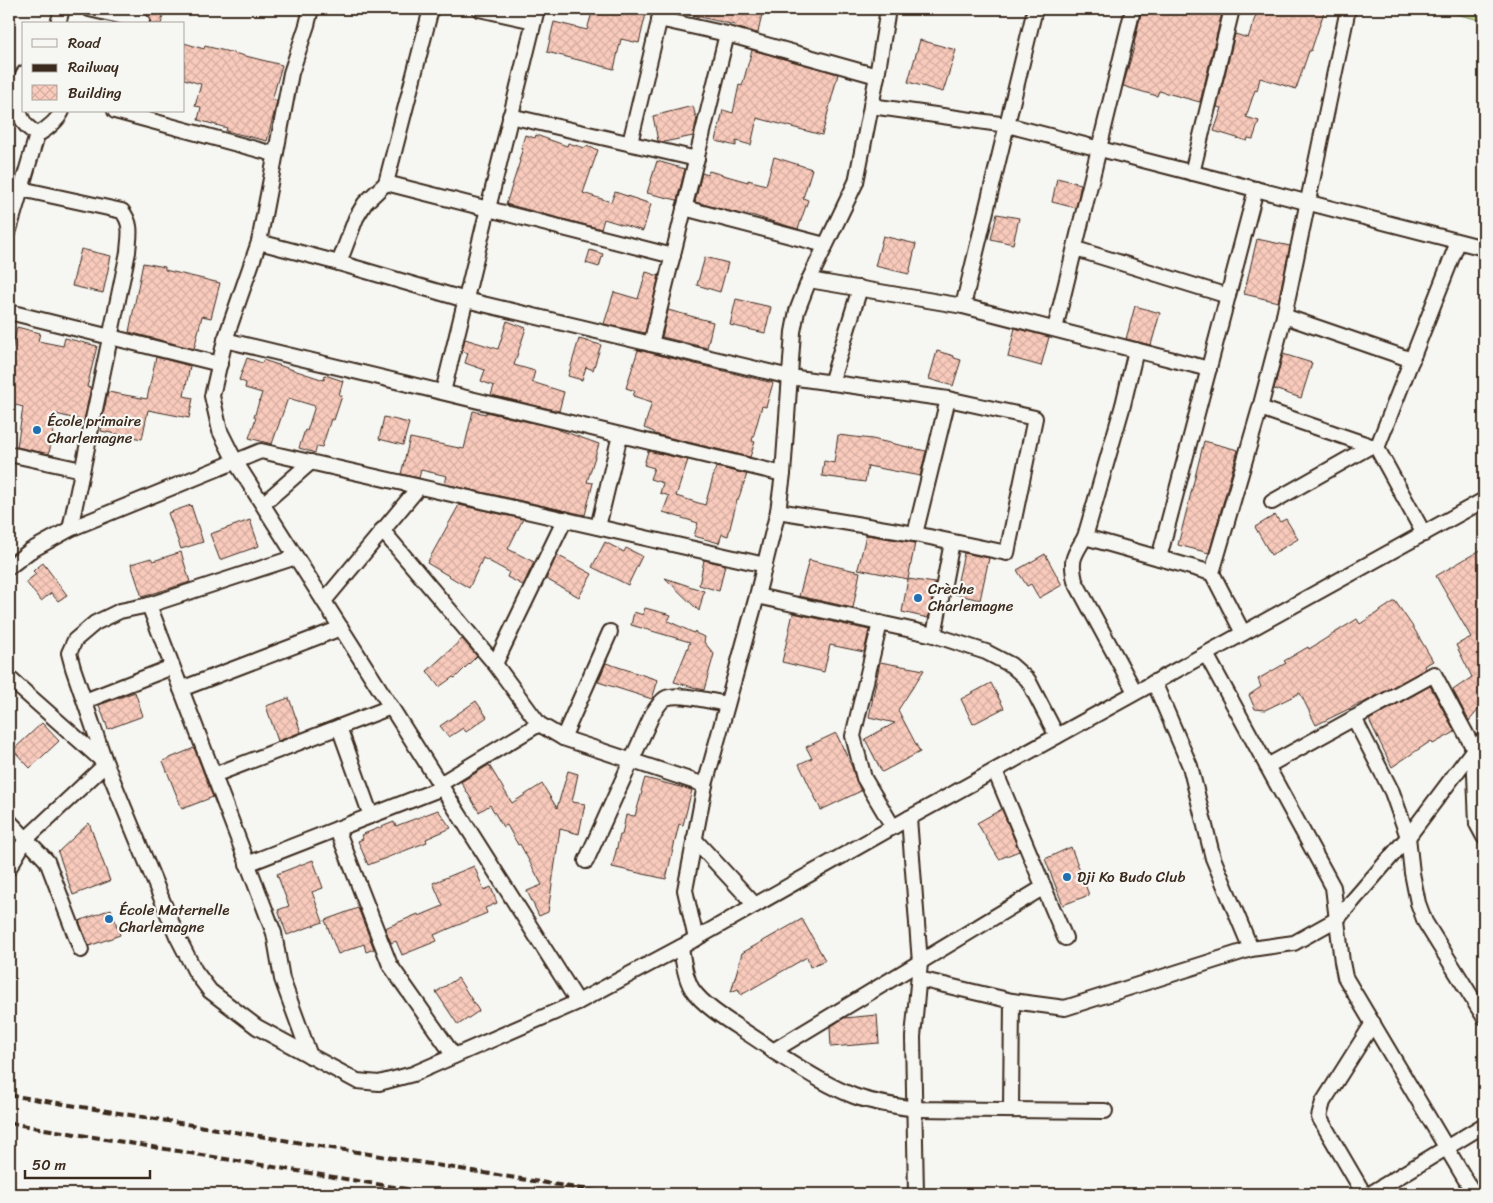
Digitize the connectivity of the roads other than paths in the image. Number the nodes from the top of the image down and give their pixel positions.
1 (62, 9) edge
2 (89, 9) edge
3 (311, 9) edge
4 (431, 9) edge
5 (479, 9) edge
6 (888, 9) edge
7 (1035, 9) edge
8 (1133, 9) edge
9 (1232, 9) edge
10 (1348, 9) edge
11 (661, 14) edge
12 (535, 15) edge
13 (142, 21) dead end
14 (59, 22) edge
15 (727, 34) junction
16 (22, 76) edge
17 (877, 76) junction
18 (14, 87) edge
19 (871, 106) junction
20 (61, 112) edge
21 (119, 112) edge
22 (510, 116) junction
23 (1007, 125) junction
24 (37, 135) junction
25 (630, 144) junction
26 (1099, 149) junction
27 (274, 154) junction
28 (697, 159) junction
29 (1192, 172) junction
30 (386, 183) junction
31 (21, 189) junction
32 (1256, 190) junction
33 (1308, 203) junction
34 (684, 208) junction
35 (488, 209) junction
36 (9, 230) edge
37 (259, 242) junction
38 (1458, 242) junction
39 (825, 244) junction
40 (1484, 248) edge
41 (1076, 249) junction
42 (673, 256) junction
43 (339, 263) junction
44 (809, 280) junction
45 (860, 288) junction
46 (1228, 296) junction
47 (466, 300) junction
48 (963, 306) junction
49 (9, 312) edge
50 (1284, 316) junction
51 (1055, 329) junction
52 (110, 337) junction
53 (225, 340) junction
54 (651, 344) junction
55 (1136, 350) junction
56 (1412, 360) junction
57 (220, 364) junction
58 (1209, 369) junction
59 (790, 377) junction
60 (831, 383) junction
61 (443, 392) junction
62 (948, 399) junction
63 (1260, 408) junction
64 (620, 435) junction
65 (1374, 448) junction
66 (9, 454) edge
67 (235, 461) junction
68 (311, 462) junction
69 (82, 470) junction
70 (783, 474) junction
71 (419, 486) junction
72 (1484, 496) edge
73 (1272, 502) dead end
74 (263, 504) junction
75 (778, 511) junction
76 (565, 519) junction
77 (598, 527) junction
78 (70, 529) junction
79 (382, 530) junction
80 (915, 534) junction
81 (1424, 534) junction
82 (1085, 537) junction
83 (952, 542) junction
84 (296, 557) junction
85 (1159, 558) junction
86 (765, 565) junction
87 (9, 567) edge
88 (1212, 573) junction
89 (757, 596) junction
90 (324, 601) junction
91 (149, 605) junction
92 (880, 623) junction
93 (341, 628) junction
94 (610, 632) dead end
95 (1243, 633) junction
96 (934, 634) junction
97 (1206, 654) junction
98 (495, 664) junction
99 (172, 667) junction
100 (9, 678) edge
101 (1154, 682) junction
102 (181, 689) junction
103 (1136, 692) junction
104 (85, 701) junction
105 (727, 704) junction
106 (391, 707) junction
107 (1354, 718) junction
108 (539, 724) junction
109 (339, 727) junction
110 (1057, 736) junction
111 (563, 738) junction
112 (1479, 744) edge
113 (632, 760) junction
114 (106, 764) junction
115 (1267, 766) junction
116 (994, 771) junction
117 (214, 775) junction
118 (705, 785) junction
119 (441, 786) junction
120 (371, 816) junction
121 (909, 818) junction
122 (9, 821) edge
123 (893, 827) junction
124 (337, 829) junction
125 (1408, 837) junction
126 (1484, 837) edge
127 (26, 839) junction
128 (694, 839) junction
129 (586, 861) dead end
130 (247, 864) junction
131 (9, 868) edge
132 (1044, 887) junction
133 (755, 905) junction
134 (1337, 919) junction
135 (1065, 938) dead end
136 (696, 939) junction
137 (681, 947) junction
138 (1251, 949) junction
139 (81, 950) dead end
140 (920, 963) junction
141 (919, 979) junction
142 (1012, 1001) junction
143 (578, 1002) junction
144 (1484, 1017) edge
145 (1373, 1023) junction
146 (773, 1051) junction
147 (310, 1056) junction
148 (454, 1056) junction
149 (915, 1109) junction
150 (1011, 1110) junction
151 (1105, 1111) dead end
152 (1484, 1125) edge
153 (1446, 1148) junction
154 (916, 1194) edge
155 (1364, 1194) edge
156 (1370, 1194) edge
157 (1474, 1194) edge

1 - 14 street
2 - 13 street
3 - 27 street
4 - 30 street
5 - 12 street
6 - 17 street
7 - 23 street
8 - 26 street
9 - 29 street
10 - 33 street
11 - 15 street
11 - 25 street
12 - 22 street
15 - 17 street
15 - 28 street
16 - 18 street
17 - 19 street
18 - 24 street
19 - 23 street
19 - 39 street
20 - 24 street
21 - 27 street
22 - 25 street
22 - 35 street
23 - 26 street
23 - 48 street
24 - 31 street
25 - 28 street
26 - 29 street
26 - 41 street
27 - 37 street
28 - 34 street
29 - 32 street
30 - 35 street
30 - 43 street
31 - 36 street
31 - 52 street
32 - 33 street
32 - 46 street
33 - 38 street
33 - 50 street
34 - 39 street
34 - 42 street
35 - 42 street
35 - 47 street
37 - 43 street
37 - 53 street
38 - 40 street
38 - 56 street
39 - 44 street
41 - 46 street
41 - 51 street
42 - 54 street
43 - 47 street
44 - 45 street
44 - 59 street
45 - 48 street
45 - 60 street
46 - 58 street
47 - 54 street
47 - 61 street
48 - 51 street
49 - 52 street
50 - 56 street
50 - 63 street
51 - 55 street
52 - 57 street
52 - 69 street
53 - 57 street
53 - 61 street
54 - 59 street
55 - 58 street
55 - 82 street
56 - 65 street
57 - 67 street
58 - 85 street
59 - 60 street
59 - 70 street
60 - 62 street
61 - 64 street
62 - 80 street
62 - 83 street
63 - 65 street
63 - 88 street
64 - 70 street
64 - 77 street
65 - 73 street
65 - 81 street
66 - 69 street
67 - 68 street
67 - 74 street
67 - 78 street
68 - 71 street
68 - 74 street
69 - 78 street
70 - 75 street
71 - 76 street
71 - 79 street
72 - 81 street
74 - 84 street
75 - 80 street
75 - 86 street
76 - 77 street
76 - 98 street
77 - 86 street
78 - 87 street
79 - 90 street
79 - 98 street
80 - 83 street
81 - 95 street
82 - 85 street
82 - 103 street
83 - 96 street
84 - 90 street
84 - 91 street
85 - 88 street
86 - 89 street
88 - 95 street
89 - 92 street
89 - 105 street
90 - 93 street
91 - 99 street
91 - 104 street
92 - 96 street
92 - 123 street
93 - 102 street
93 - 106 street
94 - 111 street
95 - 97 street
96 - 110 street
97 - 101 street
97 - 115 street
98 - 108 street
99 - 102 street
99 - 104 street
100 - 114 street
101 - 103 street
101 - 138 street
102 - 117 street
103 - 110 street
104 - 114 street
105 - 113 street
105 - 118 street
106 - 109 street
106 - 119 street
107 - 112 street
107 - 115 street
107 - 125 street
108 - 111 street
108 - 119 street
109 - 117 street
109 - 120 street
110 - 116 street
111 - 113 street
112 - 125 street
112 - 126 street
113 - 118 street
113 - 129 street
114 - 127 street
114 - 147 street
115 - 134 street
116 - 121 street
116 - 132 street
117 - 130 street
118 - 128 street
119 - 120 street
119 - 143 street
120 - 124 street
121 - 123 street
121 - 140 street
122 - 127 street
123 - 133 street
124 - 130 street
124 - 148 street
125 - 134 street
125 - 144 street
127 - 131 street
127 - 139 street
128 - 133 street
128 - 136 street
130 - 147 street
132 - 135 street
132 - 140 street
133 - 136 street
134 - 138 street
134 - 145 street
136 - 137 street
137 - 143 street
137 - 146 street
138 - 142 street
140 - 141 street
140 - 146 street
141 - 142 street
141 - 149 street
142 - 150 street
143 - 148 street
145 - 153 street
145 - 155 street
146 - 149 street
147 - 148 street
149 - 150 street
149 - 154 street
150 - 151 street
152 - 153 street
153 - 156 street
153 - 157 street

